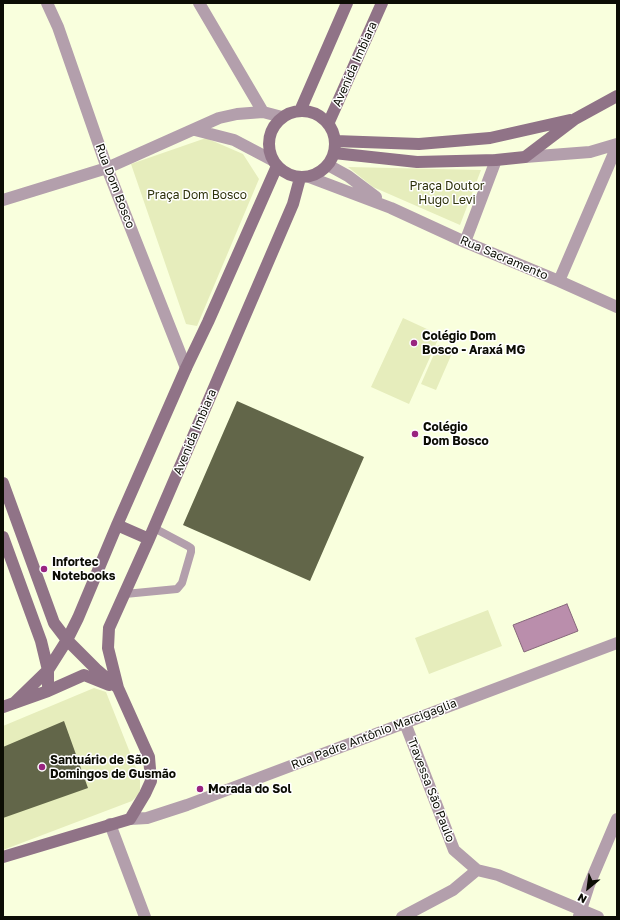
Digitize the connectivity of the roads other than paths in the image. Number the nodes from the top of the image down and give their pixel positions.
1 (47, 3) edge
2 (199, 3) edge
3 (347, 3) edge
4 (382, 3) edge
5 (617, 96) edge
6 (300, 111) junction
7 (263, 112) junction
8 (282, 117) junction
9 (575, 119) junction
10 (328, 124) junction
11 (195, 130) junction
12 (419, 144) junction
13 (617, 145) edge
14 (334, 147) junction
15 (525, 157) junction
16 (496, 160) junction
17 (417, 162) junction
18 (274, 163) junction
19 (328, 165) junction
20 (106, 168) junction
21 (305, 177) junction
22 (3, 200) edge
23 (391, 208) junction
24 (466, 242) junction
25 (559, 281) junction
26 (617, 307) edge
27 (186, 368) junction
28 (3, 483) edge
29 (117, 525) junction
30 (154, 528) junction
31 (3, 537) edge
32 (149, 539) junction
33 (125, 594) junction
34 (67, 640) junction
35 (617, 644) edge
36 (48, 670) junction
37 (118, 688) junction
38 (48, 692) junction
39 (14, 703) junction
40 (3, 707) edge
41 (405, 723) junction
42 (130, 819) junction
43 (617, 819) edge
44 (110, 824) junction
45 (3, 857) edge
46 (478, 870) junction
47 (580, 913) edge
48 (145, 917) edge
49 (402, 917) edge
50 (598, 917) edge

1 - 20 street, Rua Dom Bosco
2 - 7 street
3 - 6 main road
4 - 10 main road, Avenida Imbiara
5 - 9 main road
6 - 8 main road
6 - 10 main road
7 - 8 street
7 - 11 street
8 - 18 main road
9 - 12 main road
9 - 15 main road
10 - 14 main road
11 - 18 street
11 - 20 street
12 - 14 main road
12 - 17 main road
13 - 15 street
13 - 25 street
14 - 17 main road
14 - 19 main road
15 - 16 main road
16 - 17 main road
16 - 24 street
18 - 21 main road
18 - 27 main road
19 - 21 main road
19 - 23 street
20 - 22 street
20 - 27 street, Rua Dom Bosco
21 - 23 street
21 - 30 main road, Avenida Imbiara
23 - 24 street, Rua Sacramento
24 - 25 street, Rua Sacramento
25 - 26 street, Rua Sacramento
27 - 29 main road
28 - 34 main road
29 - 32 main road
29 - 34 main road
30 - 32 main road, Avenida Imbiara
30 - 33 lane
31 - 36 main road
32 - 33 main road, Avenida Imbiara
33 - 37 main road, Avenida Imbiara
34 - 36 main road
34 - 37 main road
35 - 41 street, Rua Padre Antônio Marcigaglia
36 - 38 main road
36 - 39 main road
37 - 38 main road
37 - 42 main road
38 - 39 main road
39 - 40 main road
41 - 42 street, Rua Padre Antônio Marcigaglia
41 - 46 street, Travessa São Paulo
42 - 44 main road
43 - 47 street
44 - 45 main road
44 - 48 street
46 - 47 street
46 - 49 street
47 - 50 street

